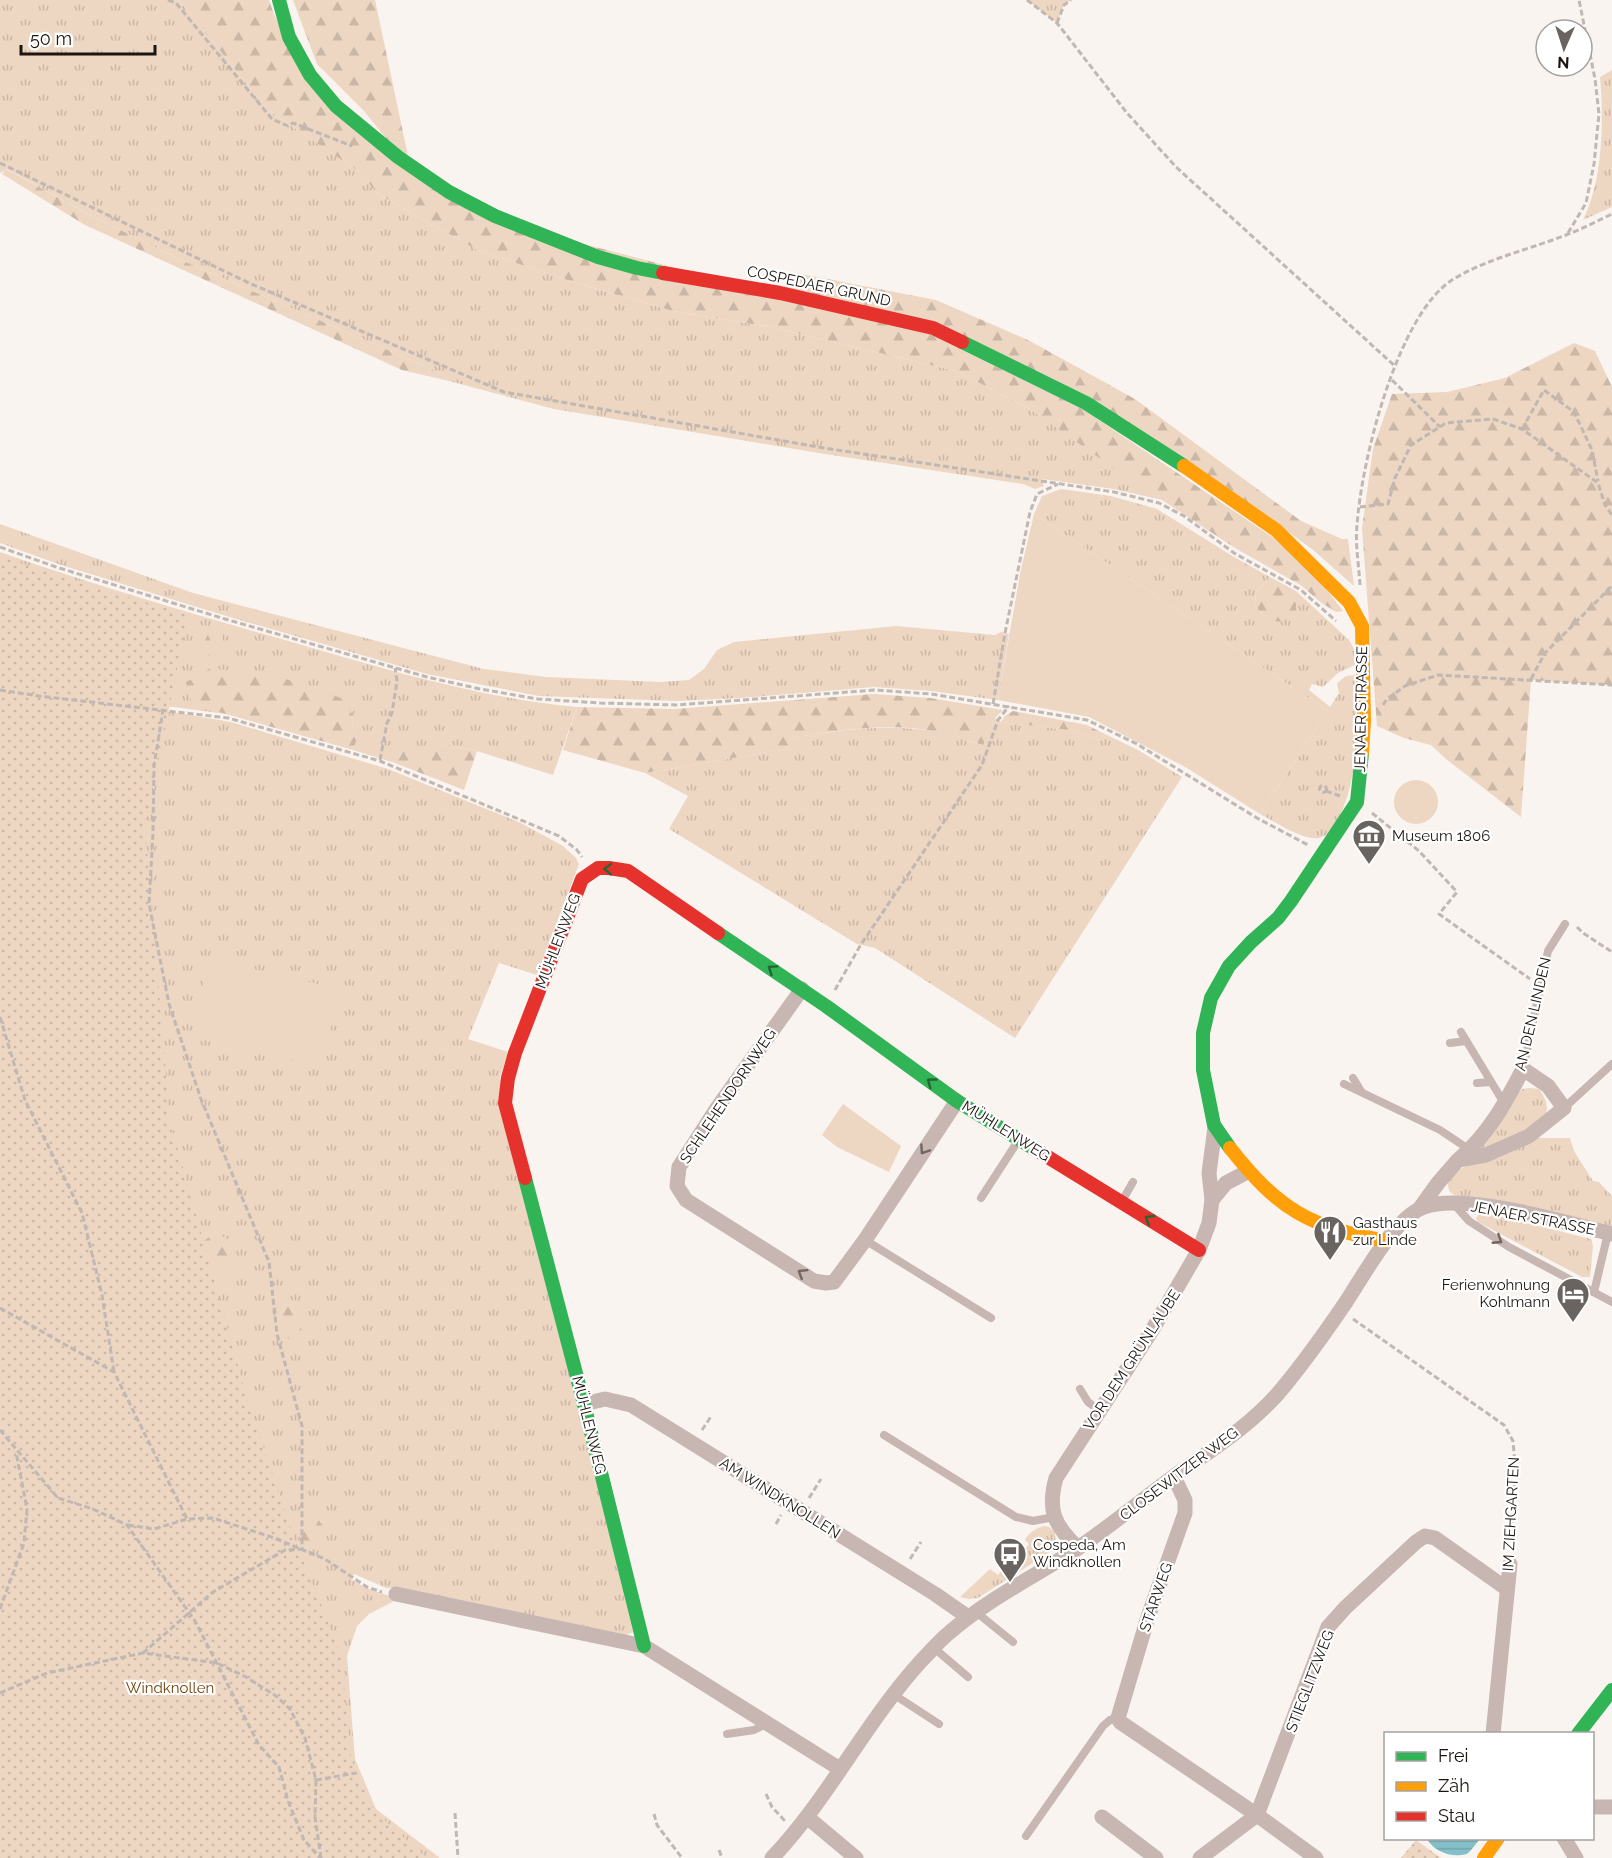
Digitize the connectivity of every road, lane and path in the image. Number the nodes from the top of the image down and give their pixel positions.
1 (168, 0) edge
2 (279, 0) edge
3 (1027, 0) edge
4 (1071, 0) edge
5 (1579, 0) edge
6 (1057, 24) junction
7 (361, 150) dead end
8 (0, 163) edge
9 (1612, 214) edge
10 (1567, 234) junction
11 (1396, 367) junction
12 (1392, 379) junction
13 (1440, 427) junction
14 (1522, 429) junction
15 (1598, 483) junction
16 (1058, 484) junction
17 (1360, 507) junction
18 (1612, 515) edge
19 (0, 547) edge
20 (1612, 586) edge
21 (1360, 593) dead end
22 (1337, 622) dead end
23 (1362, 626) joint
24 (395, 668) junction
25 (1531, 680) junction
26 (1612, 685) edge
27 (0, 690) edge
28 (993, 704) junction
29 (1009, 706) junction
30 (163, 710) junction
31 (1364, 720) junction
32 (380, 761) junction
33 (1357, 802) junction
34 (1325, 855) junction
35 (590, 872) junction
36 (1565, 924) joint
37 (1612, 952) edge
38 (1541, 987) junction
39 (802, 989) junction
40 (826, 1006) junction
41 (0, 1017) edge
42 (1461, 1032) dead end
43 (1466, 1041) junction
44 (1450, 1043) dead end
45 (1612, 1064) edge
46 (1523, 1069) junction
47 (1353, 1078) dead end
48 (1491, 1082) junction
49 (1477, 1083) dead end
50 (1344, 1084) dead end
51 (1361, 1091) junction
52 (957, 1101) junction
53 (1504, 1103) junction
54 (1564, 1108) junction
55 (1215, 1127) junction
56 (1018, 1140) junction
57 (1464, 1155) junction
58 (1246, 1172) junction
59 (1133, 1182) dead end
60 (981, 1198) dead end
61 (1212, 1200) junction
62 (1121, 1202) junction
63 (1454, 1203) junction
64 (1420, 1208) junction
65 (1610, 1234) edge
66 (865, 1240) junction
67 (1386, 1241) junction
68 (1199, 1250) junction
69 (1594, 1293) junction
70 (1612, 1302) edge
71 (0, 1308) edge
72 (1340, 1310) junction
73 (991, 1318) dead end
74 (114, 1372) junction
75 (1080, 1389) dead end
76 (584, 1404) junction
77 (1099, 1410) junction
78 (712, 1415) dead end
79 (0, 1430) edge
80 (884, 1435) dead end
81 (698, 1436) dead end
82 (16, 1450) junction
83 (1174, 1477) junction
84 (821, 1479) dead end
85 (806, 1502) dead end
86 (1054, 1517) junction
87 (187, 1519) junction
88 (127, 1525) junction
89 (921, 1542) dead end
90 (1078, 1548) junction
91 (302, 1549) junction
92 (1510, 1564) joint
93 (905, 1565) dead end
94 (1507, 1589) junction
95 (396, 1594) joint
96 (0, 1609) edge
97 (189, 1613) junction
98 (972, 1615) junction
99 (1013, 1642) dead end
100 (644, 1646) junction
101 (934, 1648) junction
102 (143, 1653) junction
103 (217, 1663) junction
104 (968, 1677) dead end
105 (1612, 1690) edge
106 (0, 1693) edge
107 (893, 1694) junction
108 (1118, 1718) junction
109 (768, 1723) junction
110 (939, 1724) dead end
111 (1493, 1732) edge
112 (1580, 1732) edge
113 (728, 1734) dead end
114 (840, 1769) junction
115 (356, 1773) dead end
116 (316, 1780) junction
117 (766, 1794) dead end
118 (1594, 1807) edge
119 (1612, 1807) edge
120 (455, 1813) dead end
121 (654, 1814) dead end
122 (1257, 1815) junction
123 (807, 1817) junction
124 (1102, 1817) dead end
125 (788, 1824) dead end
126 (1026, 1836) dead end
127 (1497, 1840) edge
128 (1565, 1840) edge
129 (718, 1850) dead end
130 (321, 1858) edge
131 (458, 1858) edge
132 (682, 1858) edge
133 (722, 1858) edge
134 (772, 1858) edge
135 (856, 1858) edge
136 (1156, 1858) edge
137 (1200, 1858) edge
138 (1316, 1858) edge
139 (1484, 1858) edge
140 (1576, 1858) edge

1 - 7 path
2 - 23 street, COSPEDAER GRUND
3 - 6 path
4 - 6 path
5 - 10 path
6 - 11 path
8 - 16 path
9 - 10 path
10 - 11 path
11 - 12 path
12 - 13 path
12 - 17 path
13 - 14 path
13 - 17 path
14 - 15 path
14 - 15 path
15 - 18 path
16 - 22 path
16 - 28 path
17 - 21 path
19 - 24 path
20 - 25 path
23 - 31 street, JENAER STRASSE
24 - 28 path
24 - 32 path
25 - 26 path
25 - 31 path
27 - 30 path
28 - 29 path
29 - 34 path
29 - 40 path
30 - 32 path
30 - 91 path
31 - 33 street, JENAER STRASSE
32 - 35 path
33 - 34 street, JENAER STRASSE
33 - 38 path
34 - 55 street, JENAER STRASSE
39 -> 35 street, MÜHLENWEG
35 - 76 street, MÜHLENWEG
36 - 37 path
36 - 38 lane, AN DEN LINDEN
38 - 46 lane, AN DEN LINDEN
39 - 40 street, MÜHLENWEG
66 -> 39 street, SCHLEHENDORNWEG
52 -> 40 street, MÜHLENWEG
41 - 74 path
42 - 43 lane
43 - 44 lane
43 - 48 lane
45 - 54 lane
46 - 53 street, AN DEN LINDEN
46 - 54 street
47 - 51 lane
48 - 49 lane
48 - 53 lane
50 - 51 lane
51 - 57 lane
52 - 56 street, MÜHLENWEG
52 -> 66 street, SCHLEHENDORNWEG
53 - 57 street, AN DEN LINDEN
54 - 57 street
55 - 58 street, JENAER STRASSE
55 - 61 street, VOR DEM GRÜNLAUBE
56 - 60 lane
56 - 62 street, MÜHLENWEG
57 - 64 street, AN DEN LINDEN
58 - 61 street
58 - 67 street, JENAER STRASSE
59 - 62 lane
61 - 68 street, VOR DEM GRÜNLAUBE
68 -> 62 street, MÜHLENWEG
63 - 64 street, JENAER STRASSE
63 - 65 street, JENAER STRASSE
63 -> 69 lane, JENAER STRASSE
64 - 67 street, JENAER STRASSE
65 - 69 lane
66 - 73 lane
67 - 72 street, CLOSEWITZER WEG
68 - 77 street, VOR DEM GRÜNLAUBE
69 - 70 lane, JENAER STRASSE
71 - 74 path
72 - 83 street, CLOSEWITZER WEG
72 - 92 path, IM ZIEHGARTEN
74 - 87 path
75 - 77 lane
76 - 98 street, AM WINDKNOLLEN
76 - 100 street, MÜHLENWEG
77 - 86 street, VOR DEM GRÜNLAUBE
78 - 81 path
79 - 82 path
80 - 86 lane
82 - 88 path
82 - 96 path
83 - 90 street, CLOSEWITZER WEG
83 - 108 street, STARWEG
84 - 85 path
86 - 90 street
87 - 88 path
87 - 91 path
88 - 97 path
89 - 93 path
90 - 98 street, CLOSEWITZER WEG
91 - 95 path
91 - 97 path
92 - 94 street, IM ZIEHGARTEN
94 - 111 street, IM ZIEHGARTEN
94 - 122 street, STIEGLITZWEG
95 - 100 street
97 - 102 path
97 - 103 path
98 - 99 lane
98 - 101 street, CLOSEWITZER WEG
100 - 109 street
101 - 104 lane
101 - 107 street, CLOSEWITZER WEG
102 - 103 path
102 - 106 path
103 - 116 path
103 - 130 path
105 - 112 street
107 - 110 lane
107 - 114 street, CLOSEWITZER WEG
108 - 122 street
108 - 126 lane
109 - 113 lane
109 - 114 street
114 - 123 street, CLOSEWITZER WEG
115 - 116 path
116 - 130 path
117 - 125 path
118 - 119 street
120 - 131 path
121 - 132 path
122 - 137 street
122 - 138 street
123 - 134 street, CLOSEWITZER WEG
123 - 135 street
124 - 136 street
127 - 139 street
128 - 140 street
129 - 133 path

